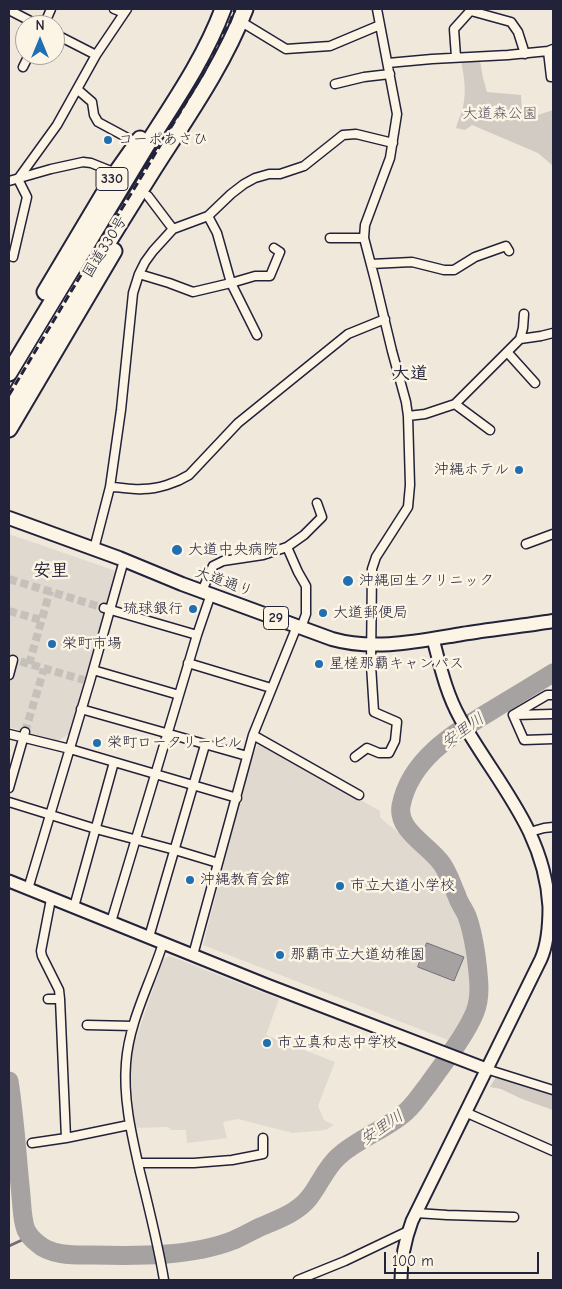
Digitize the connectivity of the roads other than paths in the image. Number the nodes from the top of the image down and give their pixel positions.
1 (114, 9) edge
2 (222, 9) edge
3 (377, 9) edge
4 (472, 10) edge
5 (126, 11) edge
6 (243, 15) edge
7 (380, 25) junction
8 (65, 39) edge
9 (551, 50) edge
10 (525, 54) junction
11 (96, 55) junction
12 (456, 58) junction
13 (388, 64) junction
14 (390, 74) junction
15 (553, 77) edge
16 (335, 84) dead end
17 (77, 89) junction
18 (204, 89) junction
19 (137, 143) junction
20 (393, 143) junction
21 (116, 173) junction
22 (18, 178) junction
23 (9, 181) edge
24 (148, 196) junction
25 (208, 216) junction
26 (173, 229) junction
27 (330, 238) dead end
28 (364, 238) junction
29 (274, 248) dead end
30 (509, 252) dead end
31 (13, 257) dead end
32 (371, 264) junction
33 (139, 274) junction
34 (231, 283) junction
35 (524, 314) dead end
36 (384, 319) junction
37 (553, 333) edge
38 (257, 335) dead end
39 (520, 339) junction
40 (508, 352) junction
41 (9, 353) edge
42 (9, 373) edge
43 (536, 383) dead end
44 (455, 404) junction
45 (9, 406) edge
46 (408, 416) junction
47 (9, 429) edge
48 (490, 430) dead end
49 (110, 486) junction
50 (317, 503) dead end
51 (9, 518) edge
52 (553, 534) edge
53 (526, 544) dead end
54 (287, 547) junction
55 (94, 549) junction
56 (124, 560) junction
57 (206, 592) junction
58 (107, 609) junction
59 (553, 621) edge
60 (299, 627) junction
61 (197, 635) junction
62 (433, 638) junction
63 (372, 645) junction
64 (13, 660) dead end
65 (188, 663) junction
66 (93, 670) junction
67 (9, 675) edge
68 (272, 688) junction
69 (179, 695) junction
70 (553, 695) edge
71 (81, 709) junction
72 (552, 714) dead end
73 (513, 715) junction
74 (9, 734) edge
75 (168, 734) junction
76 (25, 735) junction
77 (253, 735) junction
78 (553, 739) edge
79 (205, 745) junction
80 (70, 750) junction
81 (247, 756) junction
82 (355, 757) dead end
83 (114, 762) junction
84 (156, 775) junction
85 (193, 785) junction
86 (9, 788) edge
87 (359, 794) dead end
88 (237, 798) junction
89 (9, 802) edge
90 (50, 814) junction
91 (553, 827) edge
92 (96, 829) junction
93 (530, 832) junction
94 (136, 839) junction
95 (175, 850) junction
96 (218, 863) junction
97 (9, 883) edge
98 (28, 889) junction
99 (51, 898) junction
100 (74, 907) junction
101 (111, 922) junction
102 (149, 937) junction
103 (550, 939) edge
104 (162, 943) junction
105 (193, 955) junction
106 (48, 999) dead end
107 (60, 999) junction
108 (88, 1025) dead end
109 (133, 1026) junction
110 (486, 1069) junction
111 (553, 1090) edge
112 (465, 1112) junction
113 (129, 1124) junction
114 (66, 1138) junction
115 (263, 1138) dead end
116 (32, 1143) dead end
117 (553, 1151) edge
118 (138, 1162) junction
119 (416, 1213) junction
120 (514, 1216) dead end
121 (408, 1231) junction
122 (164, 1280) edge
123 (301, 1280) edge
124 (400, 1280) edge

1 - 5 street
2 - 19 highway, 330
2 - 42 highway, 国道330号 / 330
3 - 7 street
4 - 10 street
4 - 12 street
5 - 11 street
6 - 7 street
6 - 18 highway, 330
7 - 13 street
8 - 11 street
9 - 10 street
9 - 15 street
10 - 12 street
11 - 17 street
12 - 13 street
13 - 14 street
14 - 16 street
14 - 20 street
17 - 19 street
17 - 22 street
18 - 24 highway, 330
18 - 45 highway, 国道330号 / 330
19 - 21 highway, 330
20 - 25 street
20 - 28 street
21 - 22 street
21 - 41 highway, 330
22 - 23 street
22 - 31 street
24 - 26 street
24 - 47 highway, 330
25 - 26 street
25 - 34 street
26 - 33 street
27 - 28 street
28 - 32 street
29 - 34 street
30 - 32 street
32 - 36 street
33 - 34 street
33 - 49 street
34 - 38 street
35 - 39 street
36 - 46 street
36 - 49 street
37 - 39 street
39 - 40 street
40 - 43 street
40 - 44 street
44 - 46 street
44 - 48 street
46 - 63 street
49 - 55 street
50 - 54 street
51 - 55 main road, 大道通り / 29
52 - 53 street
54 - 57 street
54 - 60 street
55 - 56 main road, 大道通り / 29
56 - 57 main road, 大道通り / 29
56 - 58 street
57 - 60 main road, 大道通り / 29
57 - 61 street
58 - 61 street
58 - 66 street
59 - 62 main road, 大道通り / 29
60 - 63 main road, 大道通り / 29
60 - 68 street
61 - 65 street
62 - 63 main road, 大道通り / 29
62 - 93 street
63 - 82 street
64 - 67 street
65 - 68 street
65 - 69 street
66 - 69 street
66 - 71 street
68 - 77 street
69 - 75 street
70 - 73 street
71 - 75 street
71 - 80 street
72 - 73 street
73 - 78 street
74 - 76 street
75 - 79 street
75 - 84 street
76 - 80 street
76 - 86 street
77 - 81 street
77 - 87 street
79 - 81 street
79 - 85 street
80 - 83 street
80 - 90 street
81 - 88 street
83 - 84 street
83 - 92 street
84 - 85 street
84 - 94 street
85 - 88 street
85 - 95 street
88 - 96 street
89 - 90 street
90 - 92 street
90 - 98 street
91 - 93 street
92 - 94 street
92 - 100 street
93 - 103 street
94 - 95 street
94 - 101 street
95 - 96 street
95 - 102 street
96 - 105 street
97 - 98 street
98 - 99 street
99 - 100 street
99 - 107 street
100 - 101 street
101 - 102 street
102 - 104 street
103 - 110 street
104 - 105 street
104 - 109 street
105 - 110 street
106 - 107 street
107 - 114 street
108 - 109 street
109 - 113 street
110 - 111 street
110 - 112 street
112 - 117 street
112 - 119 street
113 - 114 street
113 - 118 street
114 - 116 street
115 - 118 street
118 - 122 street
119 - 120 street
119 - 121 street
121 - 123 street
121 - 124 street

